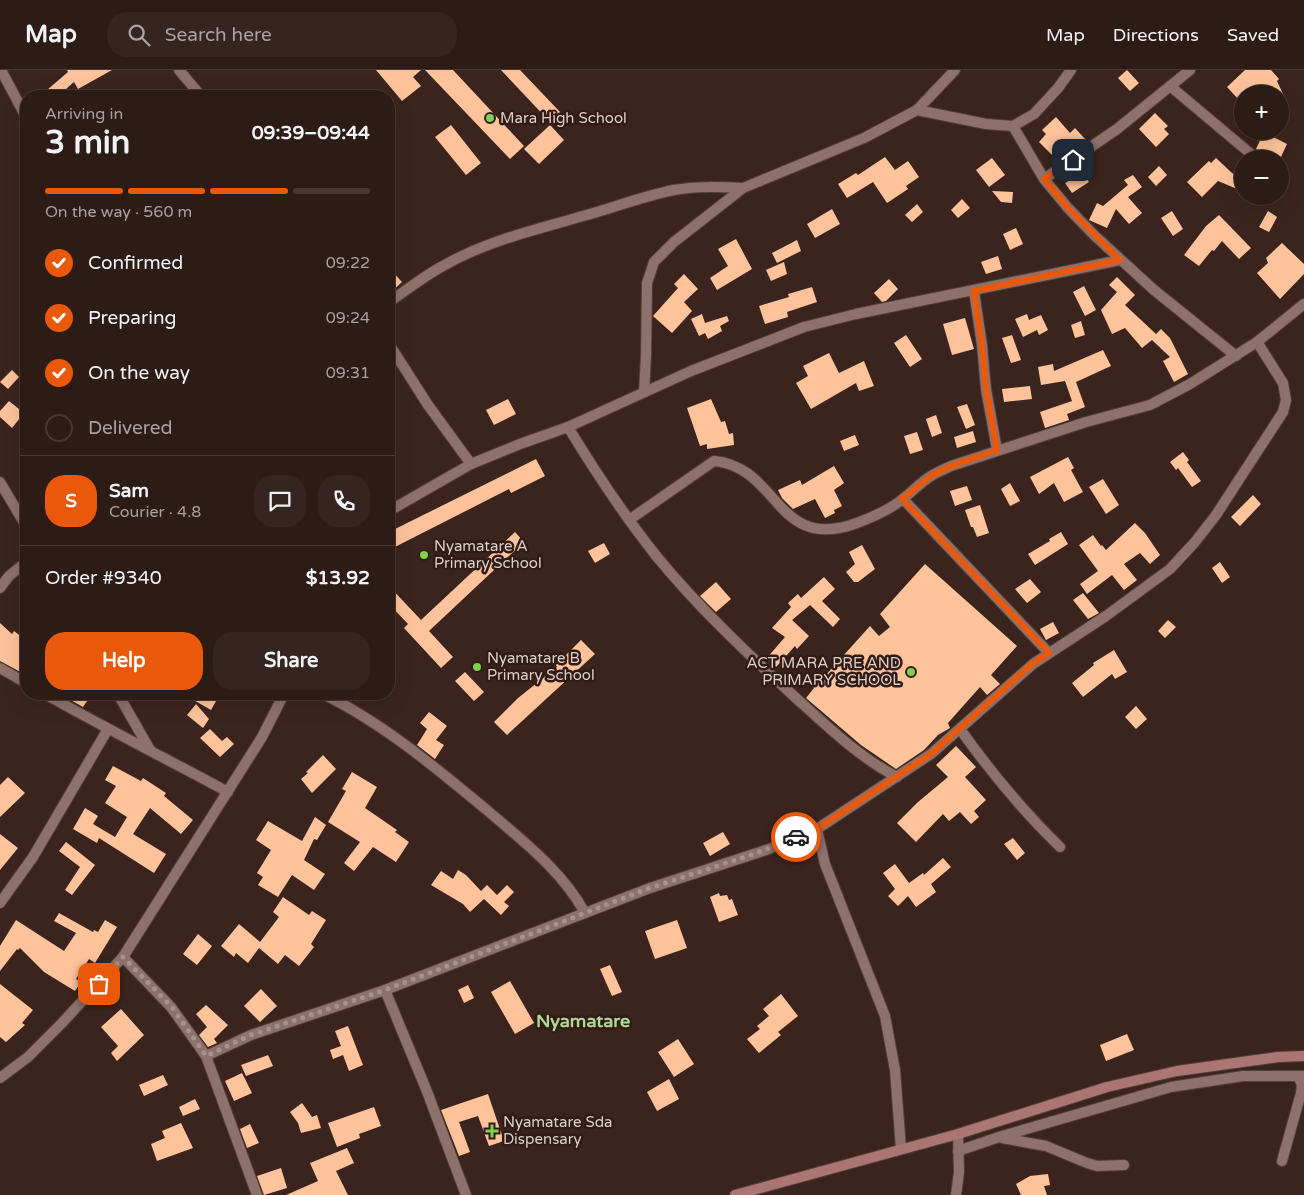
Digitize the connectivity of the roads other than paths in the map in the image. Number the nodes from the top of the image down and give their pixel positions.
1 (1, 70) edge
2 (179, 70) edge
3 (955, 70) edge
4 (1071, 70) edge
5 (1190, 70) edge
6 (1170, 86) junction
7 (196, 90) edge
8 (20, 106) edge
9 (917, 110) junction
10 (1013, 126) junction
11 (1246, 150) edge
12 (1044, 179) junction
13 (743, 188) junction
14 (1120, 260) junction
15 (974, 291) junction
16 (395, 298) edge
17 (1304, 304) edge
18 (1258, 342) junction
19 (395, 353) edge
20 (1236, 356) junction
21 (644, 392) junction
22 (568, 427) junction
23 (997, 450) junction
24 (471, 464) junction
25 (0, 482) edge
26 (902, 499) junction
27 (395, 508) edge
28 (20, 516) edge
29 (629, 520) junction
30 (20, 567) edge
31 (0, 588) edge
32 (1049, 653) junction
33 (0, 668) edge
34 (20, 680) edge
35 (56, 700) edge
36 (121, 700) edge
37 (281, 700) edge
38 (333, 700) edge
39 (960, 728) junction
40 (108, 729) junction
41 (150, 750) junction
42 (897, 777) junction
43 (228, 792) junction
44 (817, 829) junction
45 (1060, 847) dead end
46 (0, 903) edge
47 (585, 913) junction
48 (123, 957) junction
49 (385, 990) junction
50 (206, 1056) junction
51 (1304, 1056) edge
52 (1301, 1076) edge
53 (0, 1078) edge
54 (958, 1134) junction
55 (999, 1137) junction
56 (901, 1150) junction
57 (958, 1150) junction
58 (1282, 1161) dead end
59 (1124, 1165) dead end
60 (256, 1195) edge
61 (466, 1195) edge
62 (735, 1195) edge
63 (956, 1195) edge

1 - 8 street
2 - 7 street
3 - 9 street
4 - 10 street
5 - 6 street
6 - 11 street
6 - 12 street
9 - 10 street
9 - 13 street
10 - 12 street
12 - 14 street
13 - 16 street
13 - 21 street
14 - 15 street
14 - 20 street
15 - 21 street
15 - 23 street
17 - 18 street
18 - 20 street
18 - 32 street
19 - 24 street
20 - 23 street
21 - 22 street
22 - 24 street
22 - 29 street
23 - 26 street
24 - 27 street
25 - 28 street
26 - 29 street
26 - 32 street
29 - 42 street
30 - 31 street
32 - 39 street
33 - 34 street
35 - 40 street
36 - 41 street
37 - 43 street
38 - 47 street
39 - 42 street
39 - 45 street
40 - 41 street
40 - 46 street
41 - 43 street
42 - 44 street
43 - 48 street
44 - 47 street
44 - 56 street
47 - 49 street
48 - 50 street
48 - 53 street
49 - 50 street
49 - 61 street
50 - 60 street
51 - 54 main road
52 - 55 street
52 - 58 street
54 - 56 main road
54 - 57 street
55 - 57 street
55 - 59 street
56 - 62 main road
57 - 63 street

